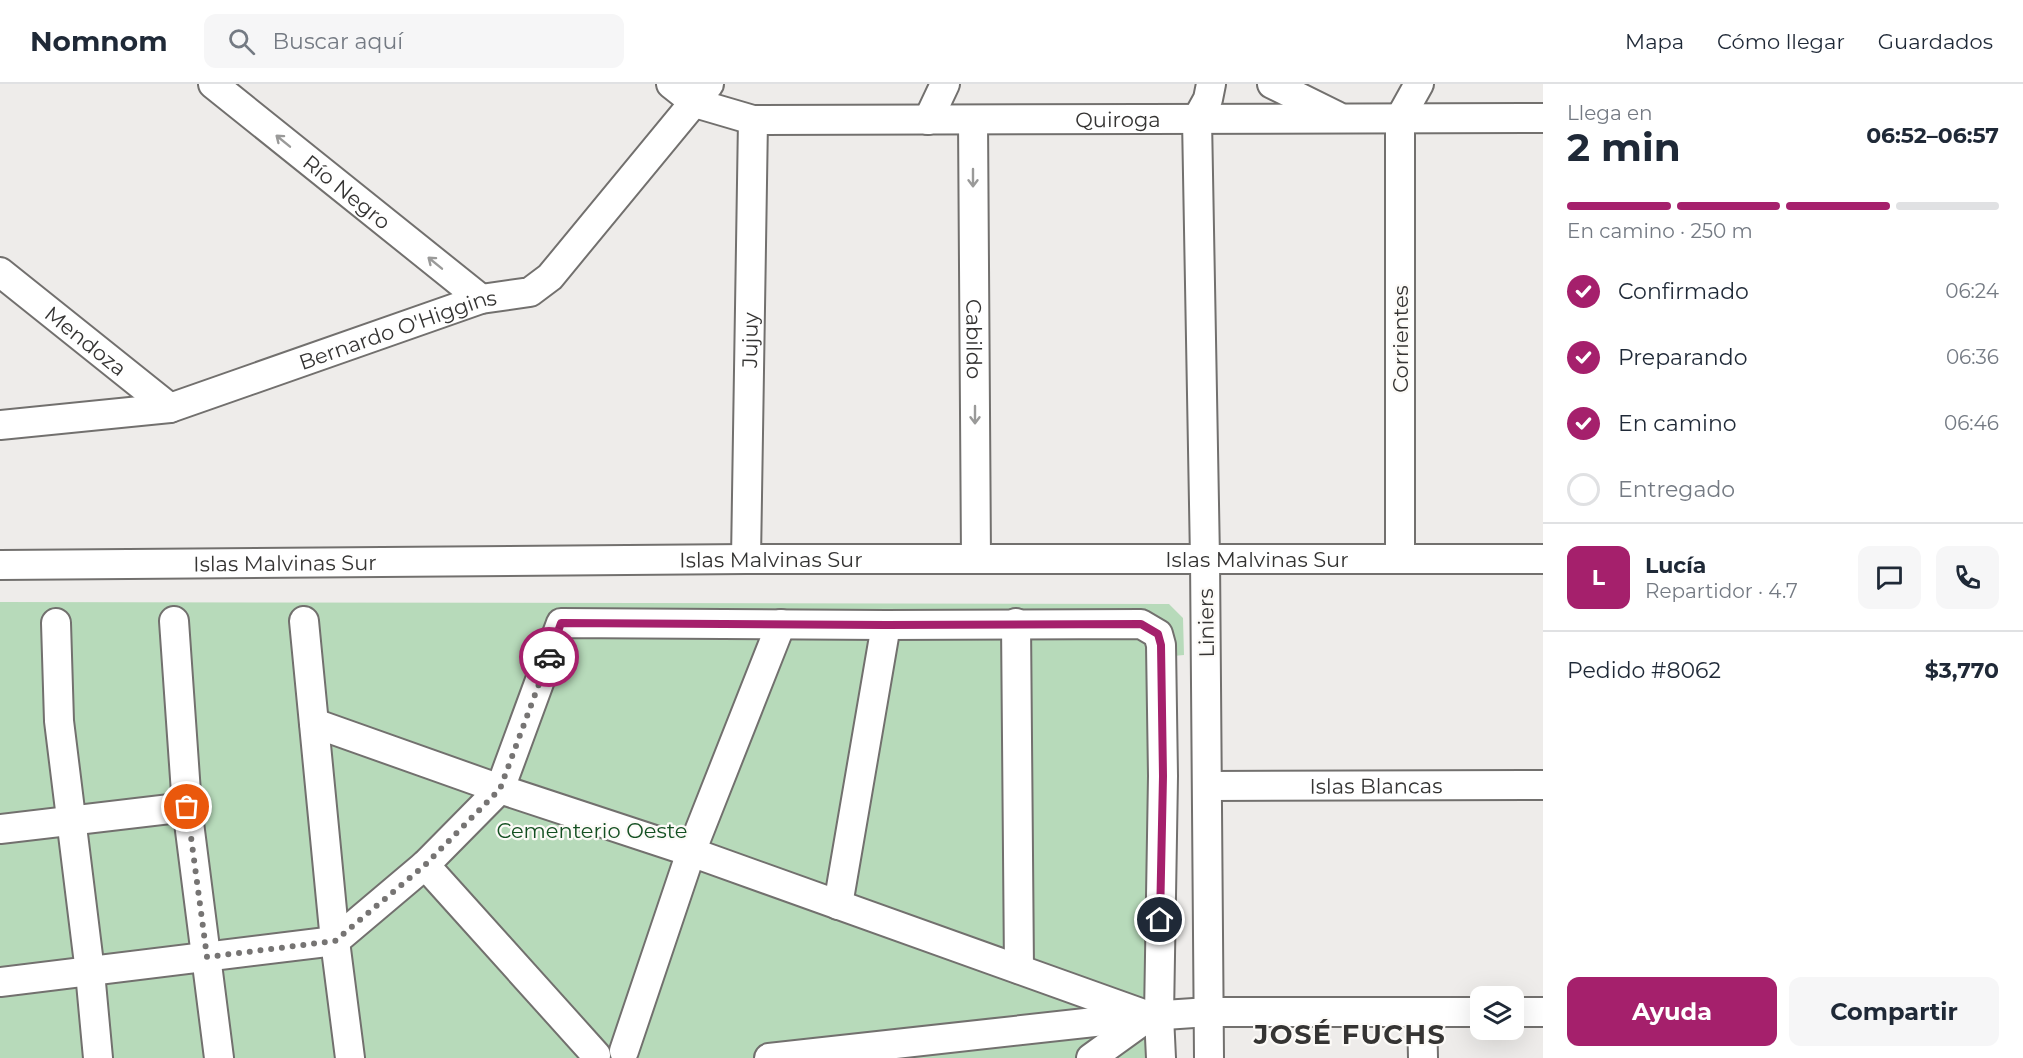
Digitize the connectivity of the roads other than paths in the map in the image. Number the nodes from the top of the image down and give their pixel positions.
1 (213, 84) edge
2 (671, 84) edge
3 (945, 84) edge
4 (1211, 84) edge
5 (1272, 84) edge
6 (1419, 84) edge
7 (702, 93) edge
8 (1342, 118) junction
9 (1401, 118) junction
10 (1543, 118) edge
11 (1197, 119) junction
12 (753, 120) junction
13 (928, 120) junction
14 (973, 120) junction
15 (0, 272) edge
16 (481, 299) junction
17 (170, 408) junction
18 (0, 425) edge
19 (746, 559) junction
20 (976, 559) junction
21 (1205, 559) junction
22 (1400, 559) junction
23 (1543, 559) edge
24 (0, 565) edge
25 (174, 621) dead end
26 (304, 621) dead end
27 (56, 623) dead end
28 (1016, 623) junction
29 (781, 624) junction
30 (886, 625) junction
31 (314, 723) junction
32 (1543, 785) edge
33 (1208, 786) junction
34 (500, 789) junction
35 (187, 807) junction
36 (71, 821) junction
37 (0, 829) edge
38 (691, 852) junction
39 (425, 865) junction
40 (838, 905) junction
41 (335, 941) junction
42 (207, 957) junction
43 (1019, 969) junction
44 (90, 972) junction
45 (0, 982) edge
46 (1209, 1012) junction
47 (1422, 1012) junction
48 (1470, 1012) edge
49 (1524, 1012) edge
50 (1543, 1012) edge
51 (1154, 1016) junction
52 (628, 1055) edge
53 (594, 1056) edge
54 (98, 1058) edge
55 (219, 1058) edge
56 (350, 1058) edge
57 (770, 1058) edge
58 (1091, 1058) edge
59 (1161, 1058) edge
60 (1209, 1058) edge
61 (1423, 1058) edge

16 -> 1 street, Río Negro
2 - 7 street, Quiroga
3 - 13 street
4 - 11 street, Liniers
5 - 8 street
6 - 9 street
7 - 12 street, Quiroga
7 - 16 street, Bernardo O'Higgins
8 - 9 street, Quiroga
8 - 11 street, Quiroga
9 - 10 street, Quiroga
9 - 22 street, Corrientes
11 - 14 street, Quiroga
11 - 21 street, Liniers
12 - 13 street, Quiroga
12 - 19 street, Jujuy
13 - 14 street, Quiroga
14 -> 20 street, Cabildo
15 - 17 street, Mendoza
16 - 17 street, Bernardo O'Higgins
17 - 18 street, Bernardo O'Higgins
19 - 20 street, Islas Malvinas Sur
19 - 24 street, Islas Malvinas Sur
20 - 21 street, Islas Malvinas Sur
21 - 22 street, Islas Malvinas Sur
21 - 33 street, Liniers
22 - 23 street, Islas Malvinas Sur
25 - 35 street
26 - 31 street
27 - 36 street
28 - 30 street
28 - 43 street
28 - 51 street
29 - 30 street
29 - 34 street
29 - 38 street
30 - 40 street
31 - 34 street
31 - 41 street
32 - 33 street, Islas Blancas
33 - 46 street, Liniers
34 - 38 street
34 - 39 street
35 - 36 street
35 - 42 street
36 - 37 street
36 - 44 street
38 - 40 street
38 - 52 street
39 - 41 street
39 - 53 street
40 - 43 street
41 - 42 street
41 - 56 street
42 - 44 street
42 - 55 street
43 - 51 street
44 - 45 street
44 - 54 street
46 - 47 street
46 - 51 street
46 - 60 street, Liniers
47 - 48 street
47 - 61 street
49 - 50 street
51 - 57 street
51 - 58 street
51 - 59 street
52 - 53 street

